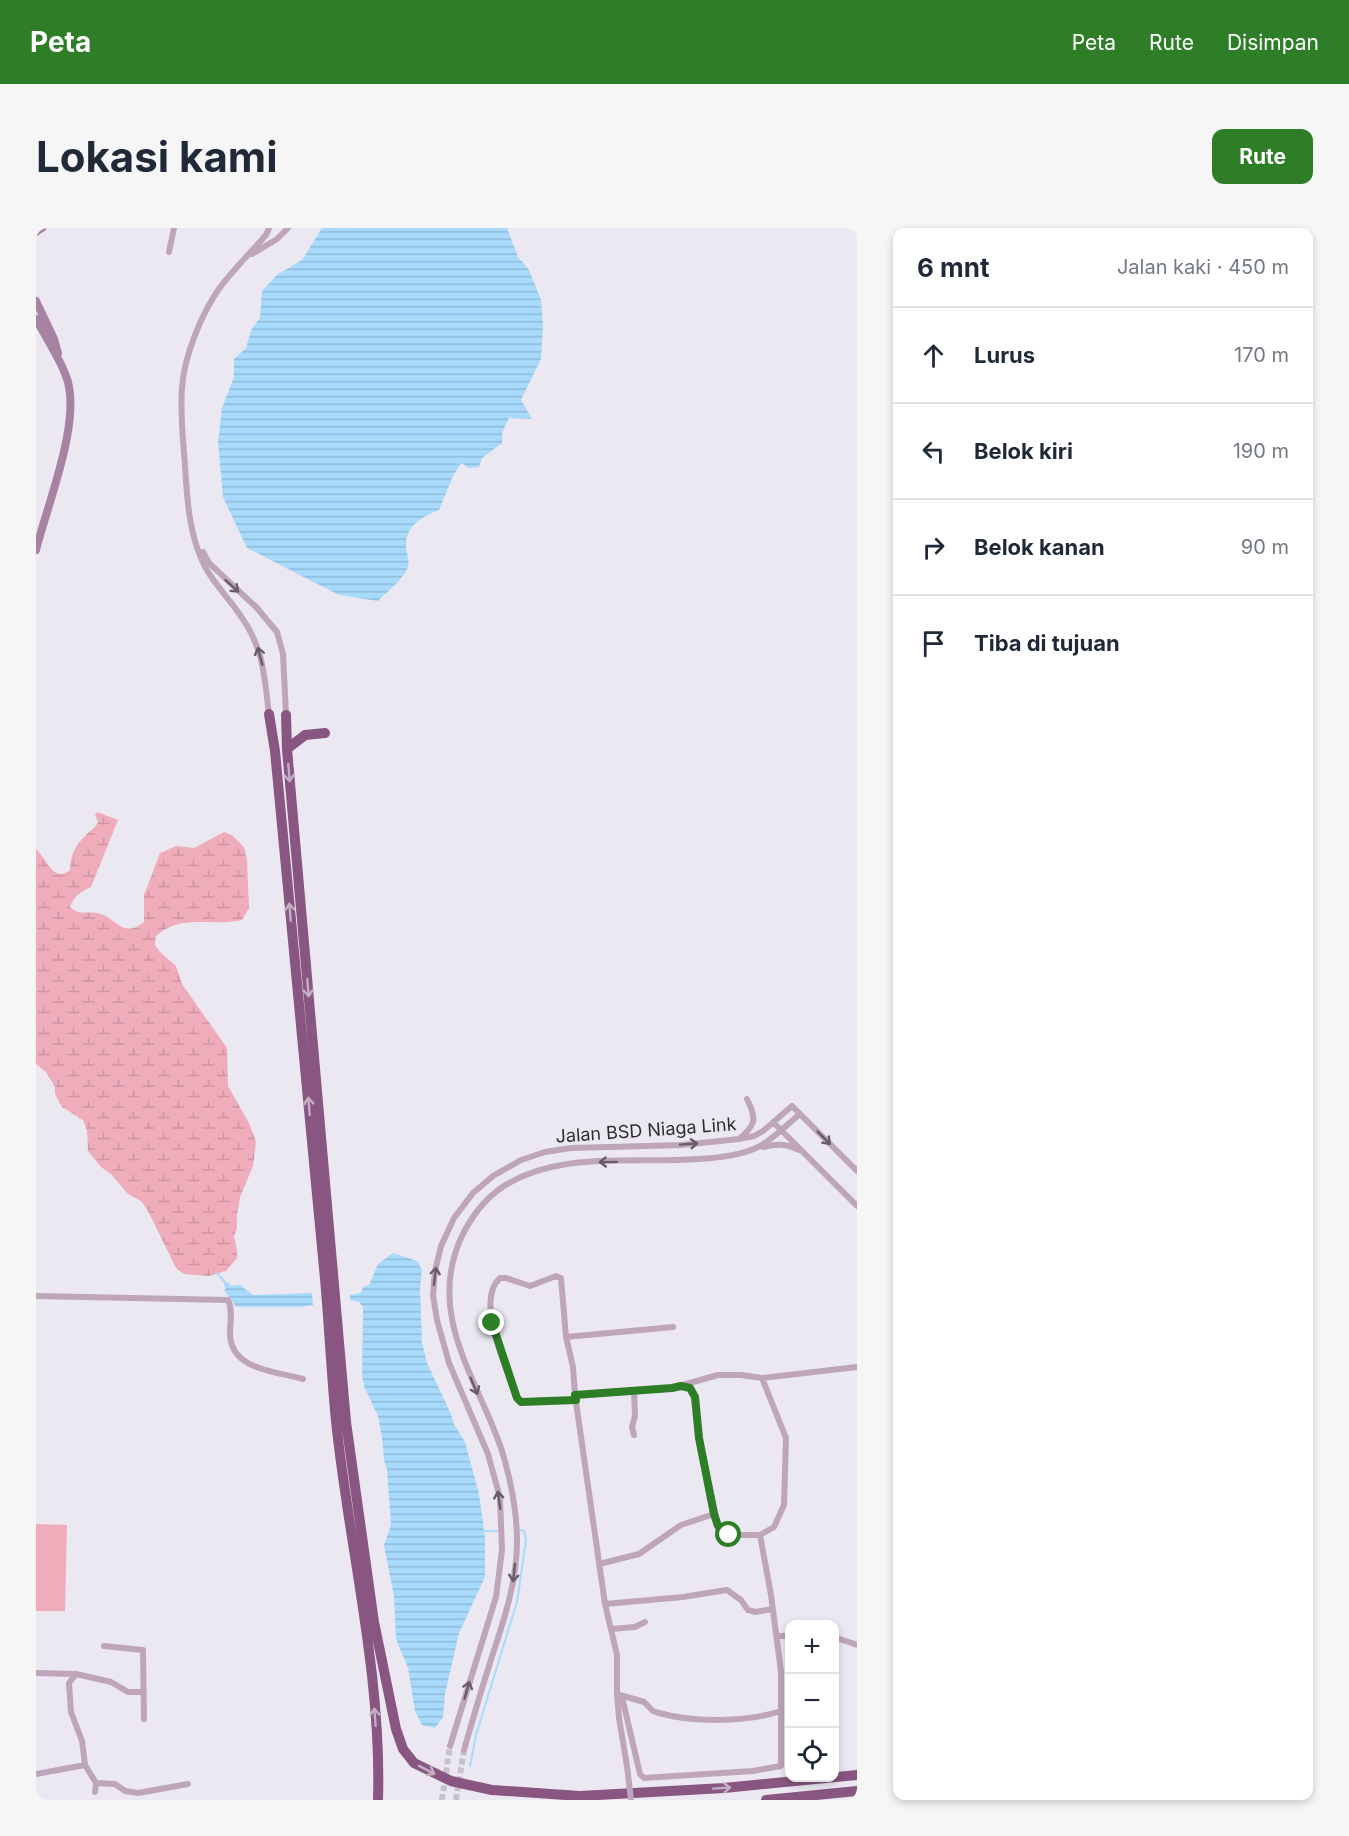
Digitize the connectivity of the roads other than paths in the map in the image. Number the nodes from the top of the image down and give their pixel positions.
1 (42, 228) edge
2 (174, 228) edge
3 (269, 228) edge
4 (288, 228) edge
5 (36, 232) edge
6 (169, 252) dead end
7 (246, 258) junction
8 (36, 301) edge
9 (36, 319) edge
10 (62, 368) junction
11 (190, 521) junction
12 (36, 550) edge
13 (270, 714) joint
14 (286, 715) joint
15 (326, 733) dead end
16 (287, 749) junction
17 (747, 1099) dead end
18 (800, 1114) junction
19 (773, 1122) junction
20 (781, 1130) junction
21 (739, 1139) junction
22 (759, 1147) junction
23 (804, 1153) junction
24 (857, 1171) edge
25 (857, 1206) edge
26 (36, 1296) edge
27 (673, 1327) dead end
28 (455, 1331) junction
29 (441, 1334) junction
30 (566, 1337) junction
31 (857, 1367) edge
32 (762, 1378) junction
33 (303, 1379) dead end
34 (681, 1386) junction
35 (634, 1391) junction
36 (576, 1397) junction
37 (634, 1435) dead end
38 (714, 1514) junction
39 (760, 1535) junction
40 (599, 1564) junction
41 (605, 1604) junction
42 (773, 1610) junction
43 (645, 1622) dead end
44 (611, 1629) junction
45 (777, 1636) junction
46 (785, 1636) edge
47 (839, 1639) edge
48 (857, 1645) edge
49 (104, 1646) dead end
50 (36, 1673) edge
51 (76, 1674) junction
52 (144, 1692) junction
53 (619, 1695) junction
54 (781, 1711) junction
55 (144, 1719) dead end
56 (450, 1746) tunnel mouth
57 (464, 1750) tunnel mouth
58 (85, 1765) junction
59 (36, 1774) edge
60 (857, 1775) edge
61 (96, 1783) junction
62 (188, 1784) dead end
63 (857, 1791) edge
64 (95, 1792) dead end
65 (378, 1800) edge
66 (631, 1800) edge
67 (766, 1800) edge

1 - 5 main road
2 - 6 street
3 - 7 street
4 - 7 street
7 - 11 street
8 - 10 main road
9 - 10 main road
10 - 12 main road
13 -> 11 street
11 -> 14 street
65 -> 13 highway
14 - 16 highway
15 - 16 highway
16 -> 60 highway
17 - 21 street
18 - 19 street, Jalan BSD Niaga Link
18 - 20 street, Jalan BSD Niaga Link
18 -> 24 street
19 - 20 street
19 - 21 street, Jalan BSD Niaga Link
20 - 22 street, Jalan BSD Niaga Link
20 - 23 street
29 -> 21 street, Jalan BSD Niaga Link
22 - 23 street
22 -> 28 street, Jalan BSD Niaga Link
23 - 25 street
26 - 33 street
27 - 30 street
28 - 29 street
28 -> 57 street, Jalan BSD Niaga Link
56 -> 29 street, Jalan BSD Niaga Link
30 - 36 street
30 - 36 street
31 - 32 street
32 - 34 street
32 - 39 street
34 - 35 street
34 - 38 street
35 - 36 street
35 - 37 street
36 - 40 street
38 - 39 street
38 - 40 street
39 - 42 street
40 - 41 street
41 - 42 street
41 - 44 street
42 - 45 street
43 - 44 street
44 - 53 street
45 - 46 street
45 - 54 street
47 - 48 street
49 - 52 street
50 - 51 street
51 - 52 street
51 - 58 street
52 - 55 street
53 - 54 street
53 - 54 street
53 - 66 street, bridge
58 - 59 street
58 - 61 street
61 - 62 street
61 - 64 street
63 - 67 highway

